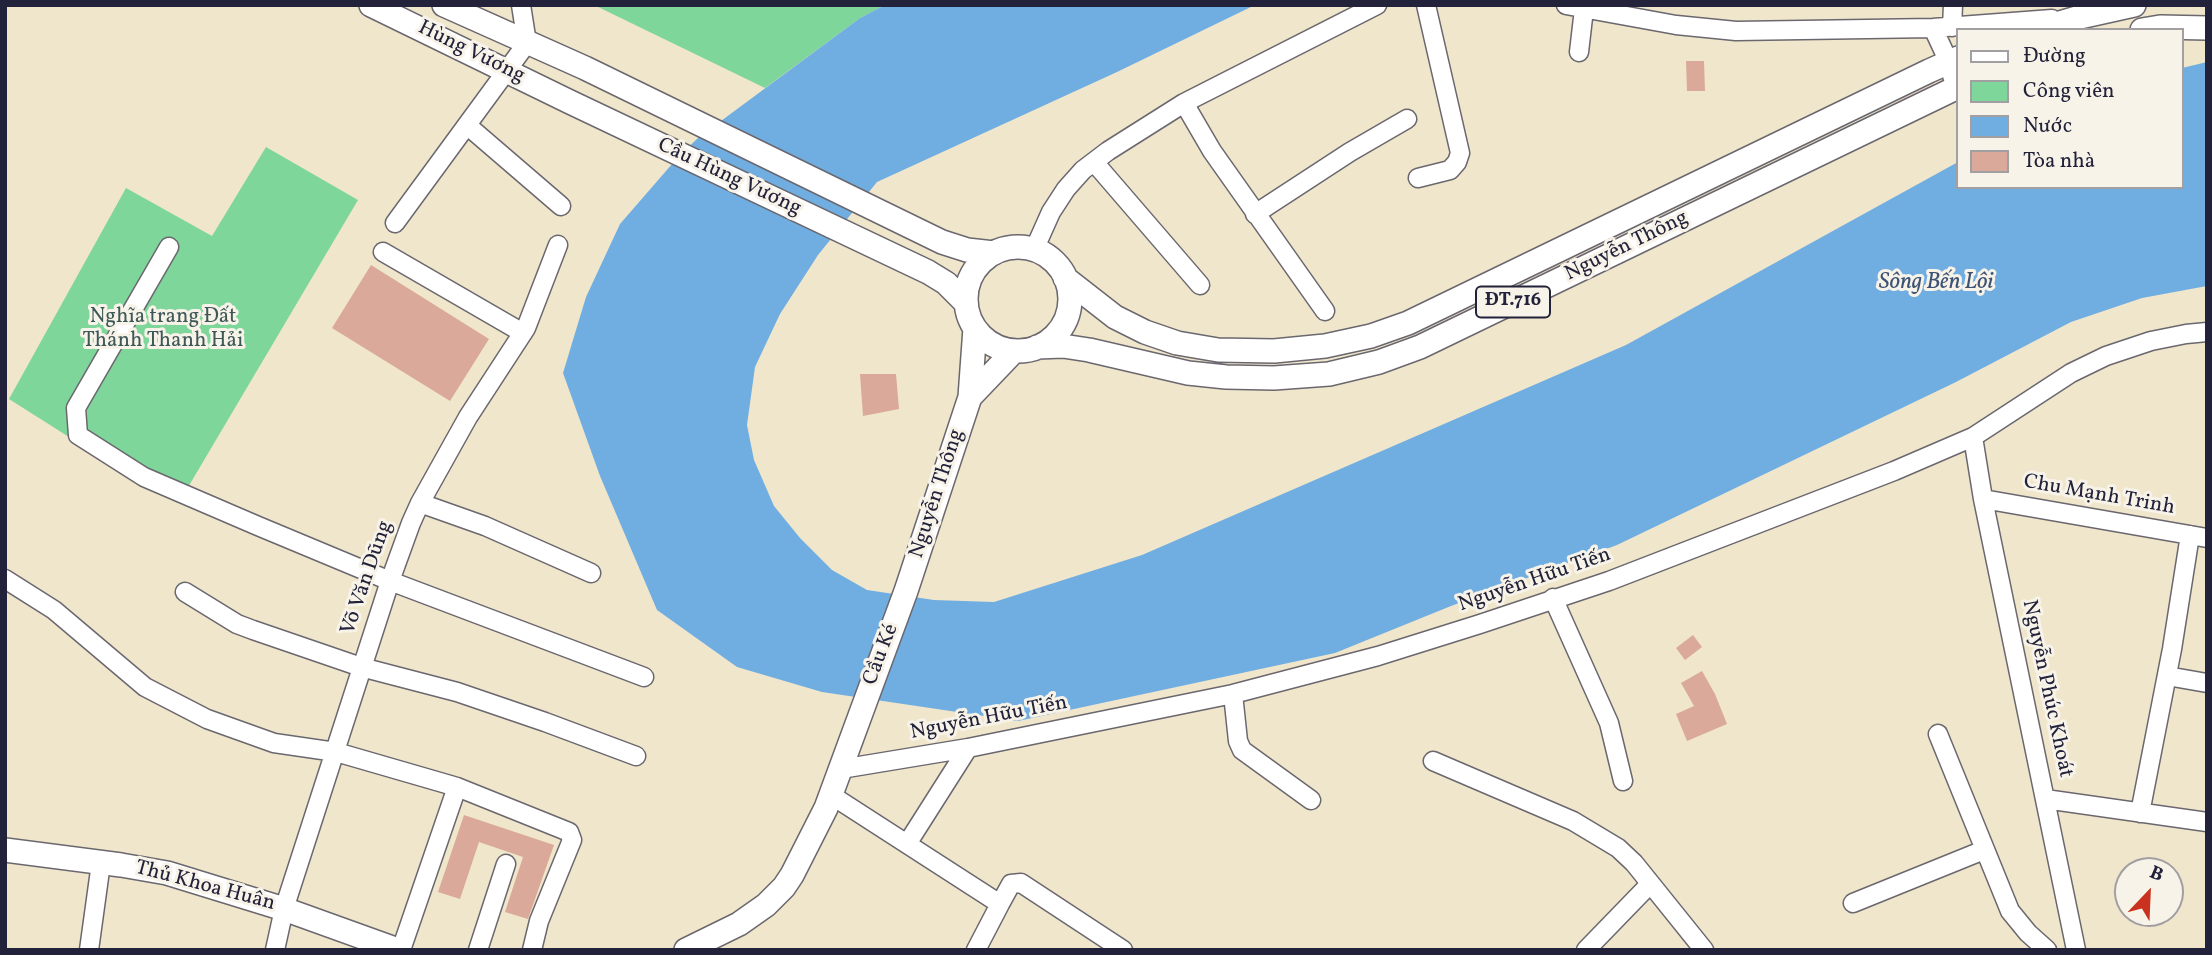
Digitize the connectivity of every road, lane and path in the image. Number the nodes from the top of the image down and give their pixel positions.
1 (371, 5) edge
2 (444, 5) edge
3 (520, 5) edge
4 (1377, 5) edge
5 (1426, 5) edge
6 (1953, 5) edge
7 (2134, 5) edge
8 (1575, 7) edge
9 (2080, 17) junction
10 (1952, 27) junction
11 (1933, 28) junction
12 (2043, 28) edge
13 (2154, 28) edge
14 (2207, 28) edge
15 (527, 43) junction
16 (1579, 52) dead end
17 (1953, 60) edge
18 (584, 68) joint
19 (508, 71) junction
20 (1956, 81) edge
21 (1956, 88) edge
22 (570, 102) joint
23 (1184, 103) junction
24 (1407, 119) dead end
25 (468, 125) junction
26 (1094, 162) junction
27 (1419, 178) dead end
28 (561, 206) dead end
29 (1255, 214) junction
30 (395, 223) dead end
31 (558, 245) dead end
32 (169, 247) dead end
33 (1034, 250) junction
34 (383, 252) dead end
35 (994, 253) junction
36 (1065, 278) junction
37 (1200, 285) dead end
38 (966, 303) junction
39 (1325, 311) dead end
40 (975, 328) junction
41 (2207, 332) edge
42 (523, 333) junction
43 (1037, 347) junction
44 (1014, 351) junction
45 (970, 397) junction
46 (1973, 437) junction
47 (1983, 499) junction
48 (420, 503) junction
49 (2198, 537) edge
50 (591, 573) dead end
51 (5, 579) edge
52 (390, 581) junction
53 (906, 591) joint
54 (186, 592) dead end
55 (1553, 598) junction
56 (362, 667) junction
57 (2167, 676) junction
58 (644, 677) dead end
59 (2207, 683) edge
60 (1233, 694) junction
61 (1938, 734) dead end
62 (968, 748) junction
63 (336, 752) junction
64 (636, 755) dead end
65 (1433, 761) dead end
66 (841, 769) junction
67 (1623, 781) dead end
68 (457, 788) junction
69 (831, 794) junction
70 (2045, 799) junction
71 (1311, 800) dead end
72 (2140, 813) junction
73 (2207, 822) edge
74 (907, 844) junction
75 (5, 850) edge
76 (1984, 850) junction
77 (101, 863) junction
78 (506, 864) dead end
79 (1650, 884) junction
80 (1853, 903) dead end
81 (1000, 904) junction
82 (284, 909) junction
83 (2076, 949) edge
84 (89, 950) edge
85 (275, 950) edge
86 (399, 950) edge
87 (478, 950) edge
88 (533, 950) edge
89 (686, 950) edge
90 (976, 950) edge
91 (1124, 950) edge
92 (1586, 950) edge
93 (1704, 950) edge
94 (2047, 950) edge
95 (2083, 950) edge

1 - 19 main road, Hùng Vương
2 - 15 main road, Hùng Vương
3 - 15 street
4 - 23 street
5 - 27 street
6 - 10 street
7 - 9 main road
8 - 11 street
8 - 16 street
9 - 10 street
9 - 12 main road
10 - 11 street
11 - 17 street
13 - 14 main road
15 - 18 main road, Hùng Vương
15 - 19 street
17 - 20 street
17 - 36 main road, Nguyễn Thông / ĐT.716
18 - 35 main road, Cầu Hùng Vương
19 - 22 main road, Hùng Vương
19 - 25 street
21 - 43 main road, Nguyễn Thông / ĐT.716
22 - 38 main road, Cầu Hùng Vương
23 - 26 street
23 - 29 street
24 - 29 street
25 - 28 street
25 - 30 street
26 - 33 street
26 - 37 street
29 - 39 street
31 - 42 street, Võ Văn Dũng
32 - 52 street
33 - 35 main road
33 - 36 main road
34 - 42 street
35 - 38 main road
36 - 43 main road
38 - 40 main road
40 - 44 main road
40 - 45 main road, Nguyễn Thông
41 - 46 street, Nguyễn Hữu Tiến
42 - 48 street, Võ Văn Dũng
43 - 44 main road
44 - 45 main road, Nguyễn Thông
45 - 53 main road, Nguyễn Thông
46 - 47 street, Nguyễn Phúc Khoát
46 - 55 street, Nguyễn Hữu Tiến
47 - 49 street, Chu Mạnh Trinh
47 - 70 street, Nguyễn Phúc Khoát
48 - 50 street
48 - 52 street, Võ Văn Dũng
49 - 57 street
51 - 63 street
52 - 56 street, Võ Văn Dũng
52 - 58 street
53 - 66 main road, Cầu Ké
54 - 56 street
55 - 60 street, Nguyễn Hữu Tiến
55 - 67 street
56 - 63 street, Võ Văn Dũng
56 - 64 street
57 - 59 street
57 - 72 street
60 - 62 street, Nguyễn Hữu Tiến
60 - 71 street
61 - 76 street
62 - 66 street, Nguyễn Hữu Tiến
62 - 74 street
63 - 68 street
63 - 82 street, Võ Văn Dũng
65 - 79 street
66 - 69 main road
68 - 86 street
68 - 88 street
69 - 74 street
69 - 89 main road
70 - 72 street
70 - 83 street, Nguyễn Phúc Khoát
72 - 73 street
74 - 81 street
75 - 77 main road, Thủ Khoa Huân
76 - 80 street
76 - 94 street
77 - 82 main road, Thủ Khoa Huân
77 - 84 street
78 - 87 street
79 - 92 street
79 - 93 street
81 - 90 street
81 - 91 street
82 - 85 street, Võ Văn Dũng
82 - 86 main road, Thủ Khoa Huân
83 - 95 street

